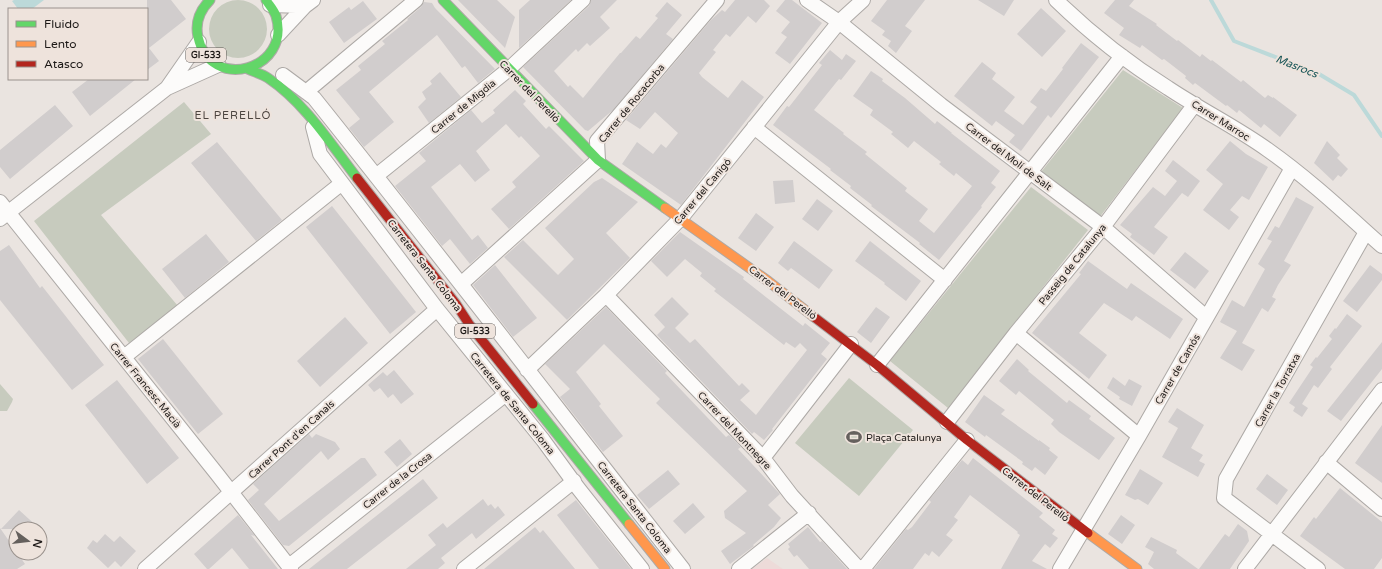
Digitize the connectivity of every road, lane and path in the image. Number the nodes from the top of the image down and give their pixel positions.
1 (200, 0) edge
2 (210, 0) edge
3 (416, 0) edge
4 (444, 0) edge
5 (583, 0) edge
6 (717, 0) edge
7 (807, 0) edge
8 (863, 0) edge
9 (1056, 0) edge
10 (268, 2) edge
11 (309, 3) edge
12 (201, 11) junction
13 (839, 22) junction
14 (278, 35) junction
15 (199, 42) junction
16 (1122, 56) junction
17 (218, 65) junction
18 (248, 69) junction
19 (509, 69) junction
20 (281, 72) joint
21 (167, 88) junction
22 (306, 92) junction
23 (289, 95) junction
24 (1195, 104) junction
25 (310, 116) junction
26 (754, 127) junction
27 (598, 160) junction
28 (1292, 168) junction
29 (1031, 173) junction
30 (376, 176) junction
31 (342, 183) junction
32 (3, 211) edge
33 (681, 218) junction
34 (1103, 227) junction
35 (1366, 232) junction
36 (1382, 246) edge
37 (945, 280) junction
38 (461, 284) junction
39 (606, 295) junction
40 (437, 308) junction
41 (1206, 317) junction
42 (1016, 334) junction
43 (851, 344) junction
44 (124, 357) junction
45 (878, 364) junction
46 (527, 370) junction
47 (1382, 390) edge
48 (506, 394) junction
49 (947, 422) junction
50 (1139, 436) junction
51 (967, 440) junction
52 (763, 458) junction
53 (1326, 462) junction
54 (574, 481) junction
55 (232, 493) junction
56 (1382, 509) edge
57 (809, 513) junction
58 (1083, 530) junction
59 (1271, 534) junction
60 (290, 568) edge
61 (145, 569) edge
62 (464, 569) edge
63 (642, 569) edge
64 (665, 569) edge
65 (683, 569) edge
66 (740, 569) edge
67 (859, 569) edge
68 (863, 569) edge
69 (1060, 569) edge
70 (1137, 569) edge
71 (1245, 569) edge
72 (1318, 569) edge

1 - 12 street, GI-533
2 - 12 street, GI-533
3 - 22 street
4 - 19 street, Carrer del Perelló
5 - 19 street, Carrer de Migdia
6 - 27 street, Carrer de Rocacorba
7 - 13 street, Carrer del Molí de Salt
8 - 13 street, Carrer del Canigó
9 - 16 street, Carrer Marroc
10 - 11 street
10 - 14 street
11 - 14 street
12 - 15 street, GI-533
13 - 26 street, Carrer del Canigó
13 - 29 street, Carrer del Molí de Salt
14 - 18 street
15 - 17 street, GI-533
15 - 21 street
16 - 24 street, Carrer Marroc
16 - 29 street
17 - 18 street, GI-533
17 - 21 street
18 - 23 street, Carretera Santa Coloma / GI-533
19 - 27 street, Carrer del Perelló
19 - 30 street, Carrer de Migdia
20 - 22 street, Carretera Santa Coloma
20 - 23 street, GI-533
21 - 32 street
22 - 30 street, Carretera Santa Coloma
23 - 25 street, Carretera Santa Coloma / GI-533
24 - 28 street, Carrer Marroc
24 - 34 street, Passeig de Catalunya
25 - 31 street, Carretera de Santa Coloma
25 - 64 street, Carretera Santa Coloma / GI-533
26 - 33 street, Carrer del Canigó
26 - 37 street
27 - 33 street, Carrer del Perelló
27 - 38 street
28 - 35 street, Carrer Marroc
28 - 41 street, Carrer de Camós
29 - 34 street, Carrer del Molí de Salt
29 - 37 street
30 - 38 street, Carretera Santa Coloma
31 - 40 street, Carretera de Santa Coloma
31 - 44 street
32 - 44 street, Carrer Francesc Macià
33 - 39 street, Carrer del Canigó
33 - 43 street, Carrer del Perelló
34 - 41 street, Carrer del Molí de Salt
34 - 42 street, Passeig de Catalunya
35 - 36 street, Carrer Marroc
35 - 59 street, Carrer la Torratxa
37 - 45 street
38 - 46 street, Carretera Santa Coloma
39 - 46 street, Carrer del Canigó
39 - 52 street, Carrer del Montnegre
40 - 48 street, Carretera de Santa Coloma
40 - 55 street, Carrer Pont d'en Canals
41 - 50 street, Carrer de Camós
42 - 49 street, Passeig de Catalunya
42 - 50 street
43 - 45 street, Carrer del Perelló
43 - 52 street
44 - 55 street, Carrer Francesc Macià
45 - 49 street, Carrer del Perelló
46 - 65 street, Carretera Santa Coloma
47 - 53 street
48 - 54 street, Carretera de Santa Coloma
48 - 60 street, Carrer de la Crosa
49 - 51 street, Carrer del Perelló
50 - 58 street, Carrer de Camós
51 - 58 street, Carrer del Perelló
51 - 68 street
52 - 57 street, Carrer del Montnegre
53 - 56 street
53 - 59 street
54 - 62 street
54 - 63 street, Carretera de Santa Coloma
55 - 60 street, Carrer Francesc Macià
55 - 61 street, Carrer Pont d'en Canals
57 - 66 street
57 - 67 street, Carrer del Montnegre
58 - 69 street, Carrer de Camós
58 - 70 street, Carrer del Perelló
59 - 71 street
59 - 72 street

